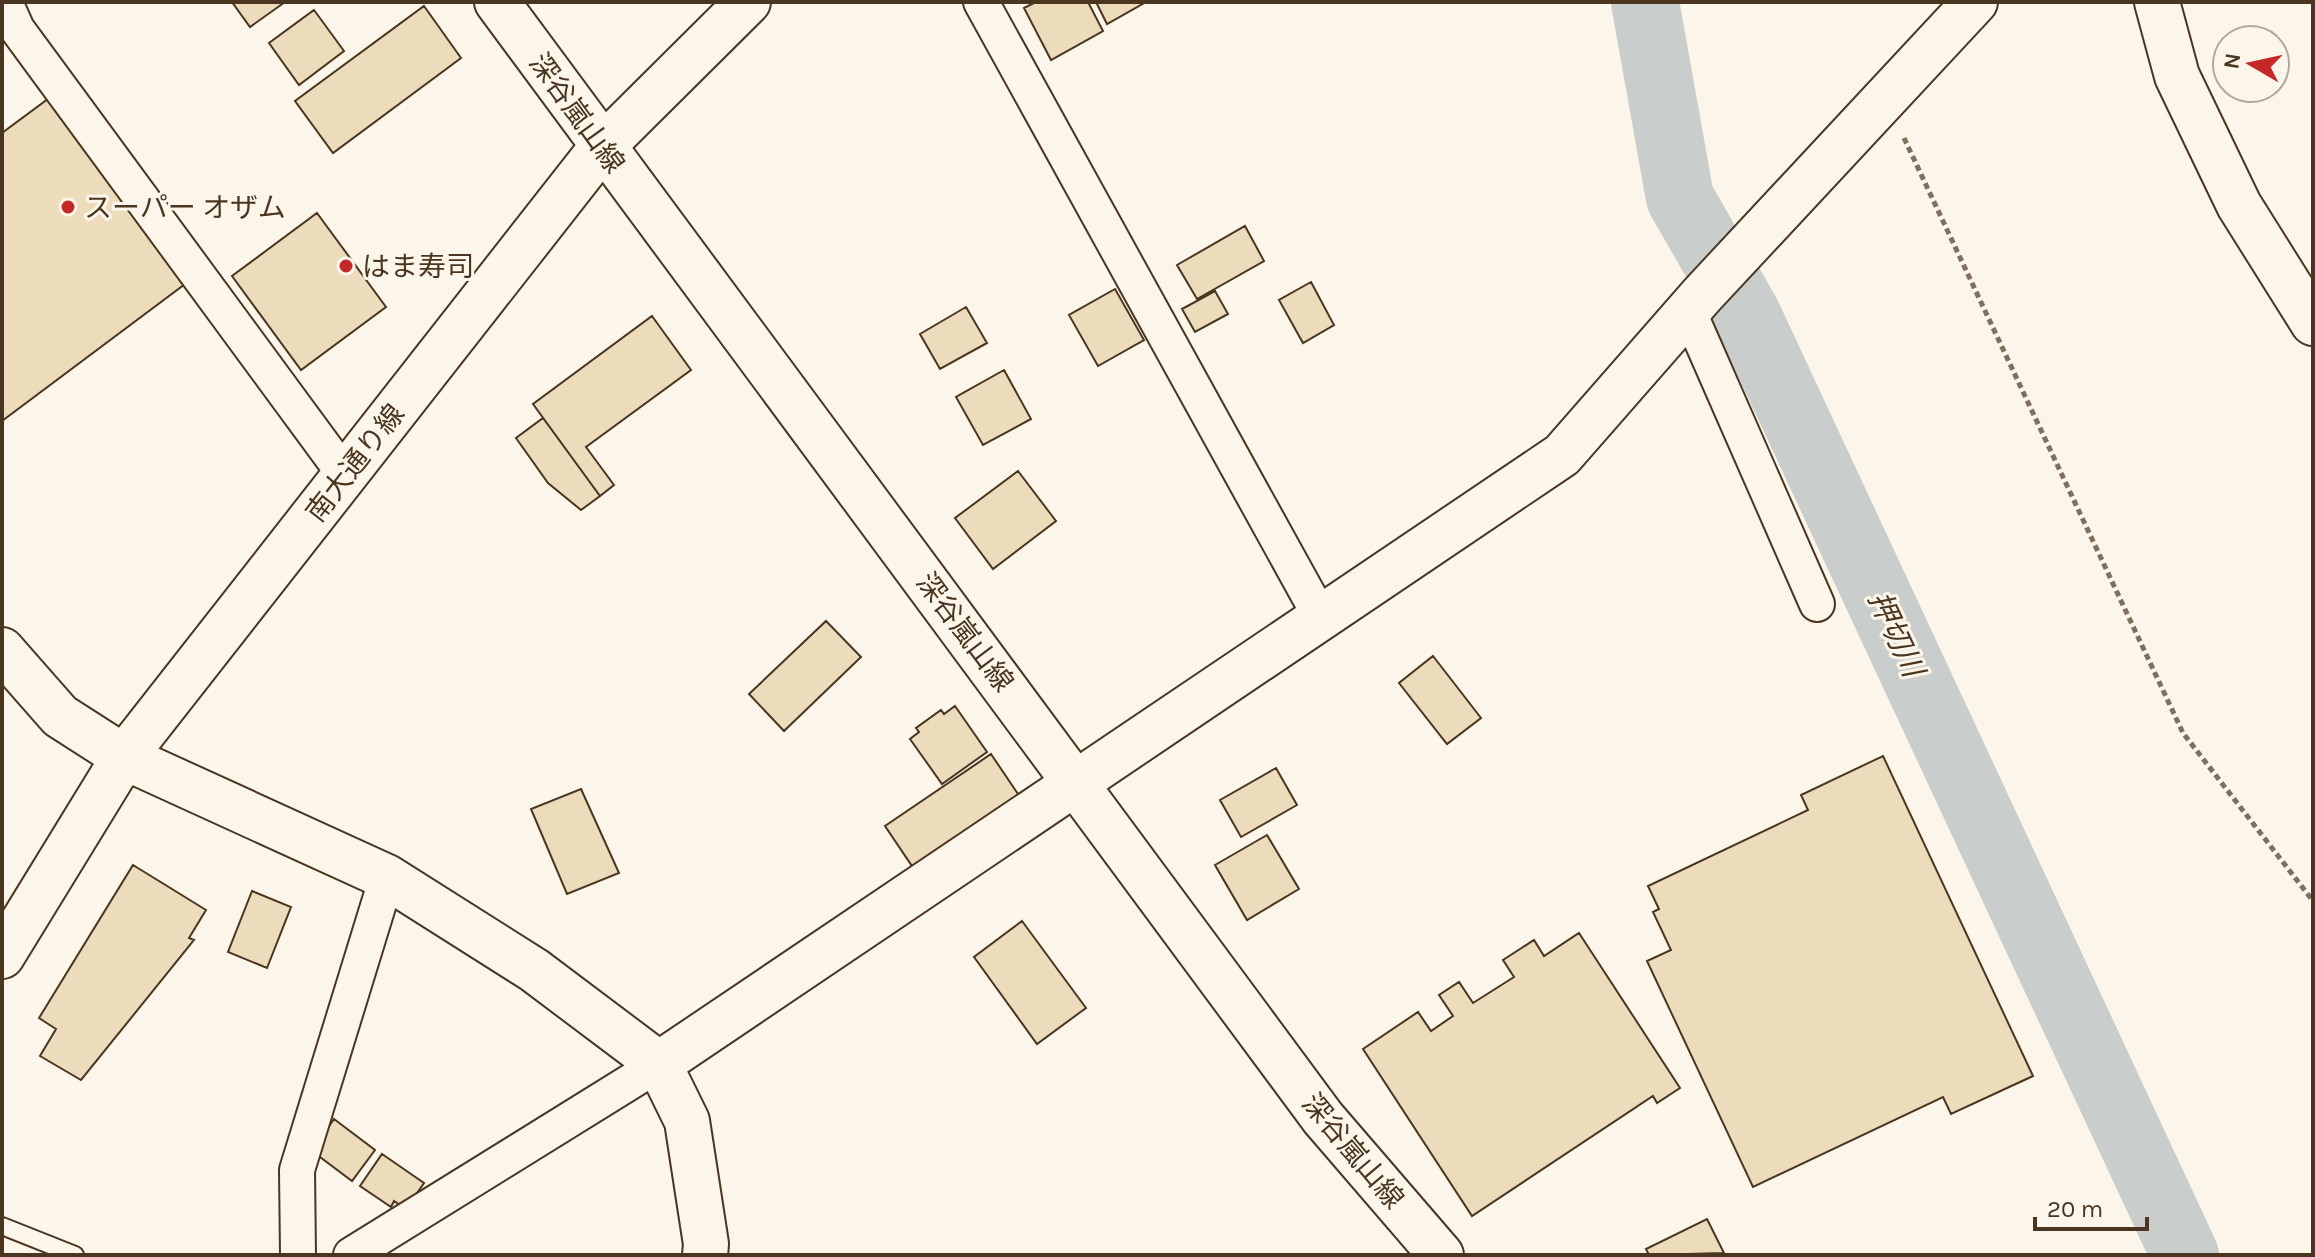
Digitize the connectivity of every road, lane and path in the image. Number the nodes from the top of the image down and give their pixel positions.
1 (5, 2) edge
2 (497, 2) edge
3 (748, 2) edge
4 (981, 2) edge
5 (1975, 2) edge
6 (2157, 2) edge
7 (1886, 101) junction
8 (602, 147) junction
9 (1695, 302) junction
10 (2313, 323) edge
11 (345, 475) junction
12 (1817, 604) dead end
13 (1320, 616) junction
14 (2, 650) edge
15 (124, 757) junction
16 (1079, 784) junction
17 (387, 877) junction
18 (2313, 901) edge
19 (2, 956) edge
20 (659, 1064) junction
21 (2, 1226) edge
22 (75, 1255) edge
23 (298, 1255) edge
24 (351, 1255) edge
25 (705, 1255) edge
26 (1441, 1255) edge

1 - 11 street
2 - 8 street, 深谷嵐山線
3 - 8 street, 南大通り線
4 - 13 street
5 - 7 street
6 - 10 street
7 - 9 street
7 - 18 path
8 - 11 street, 南大通り線
8 - 16 street, 深谷嵐山線
9 - 12 street
9 - 13 street
11 - 15 street, 南大通り線
13 - 16 street
14 - 15 street
15 - 17 street
15 - 19 street, 南大通り線
16 - 20 street
16 - 26 street, 深谷嵐山線
17 - 20 street
17 - 23 street
20 - 24 street
20 - 25 street
21 - 22 lane

